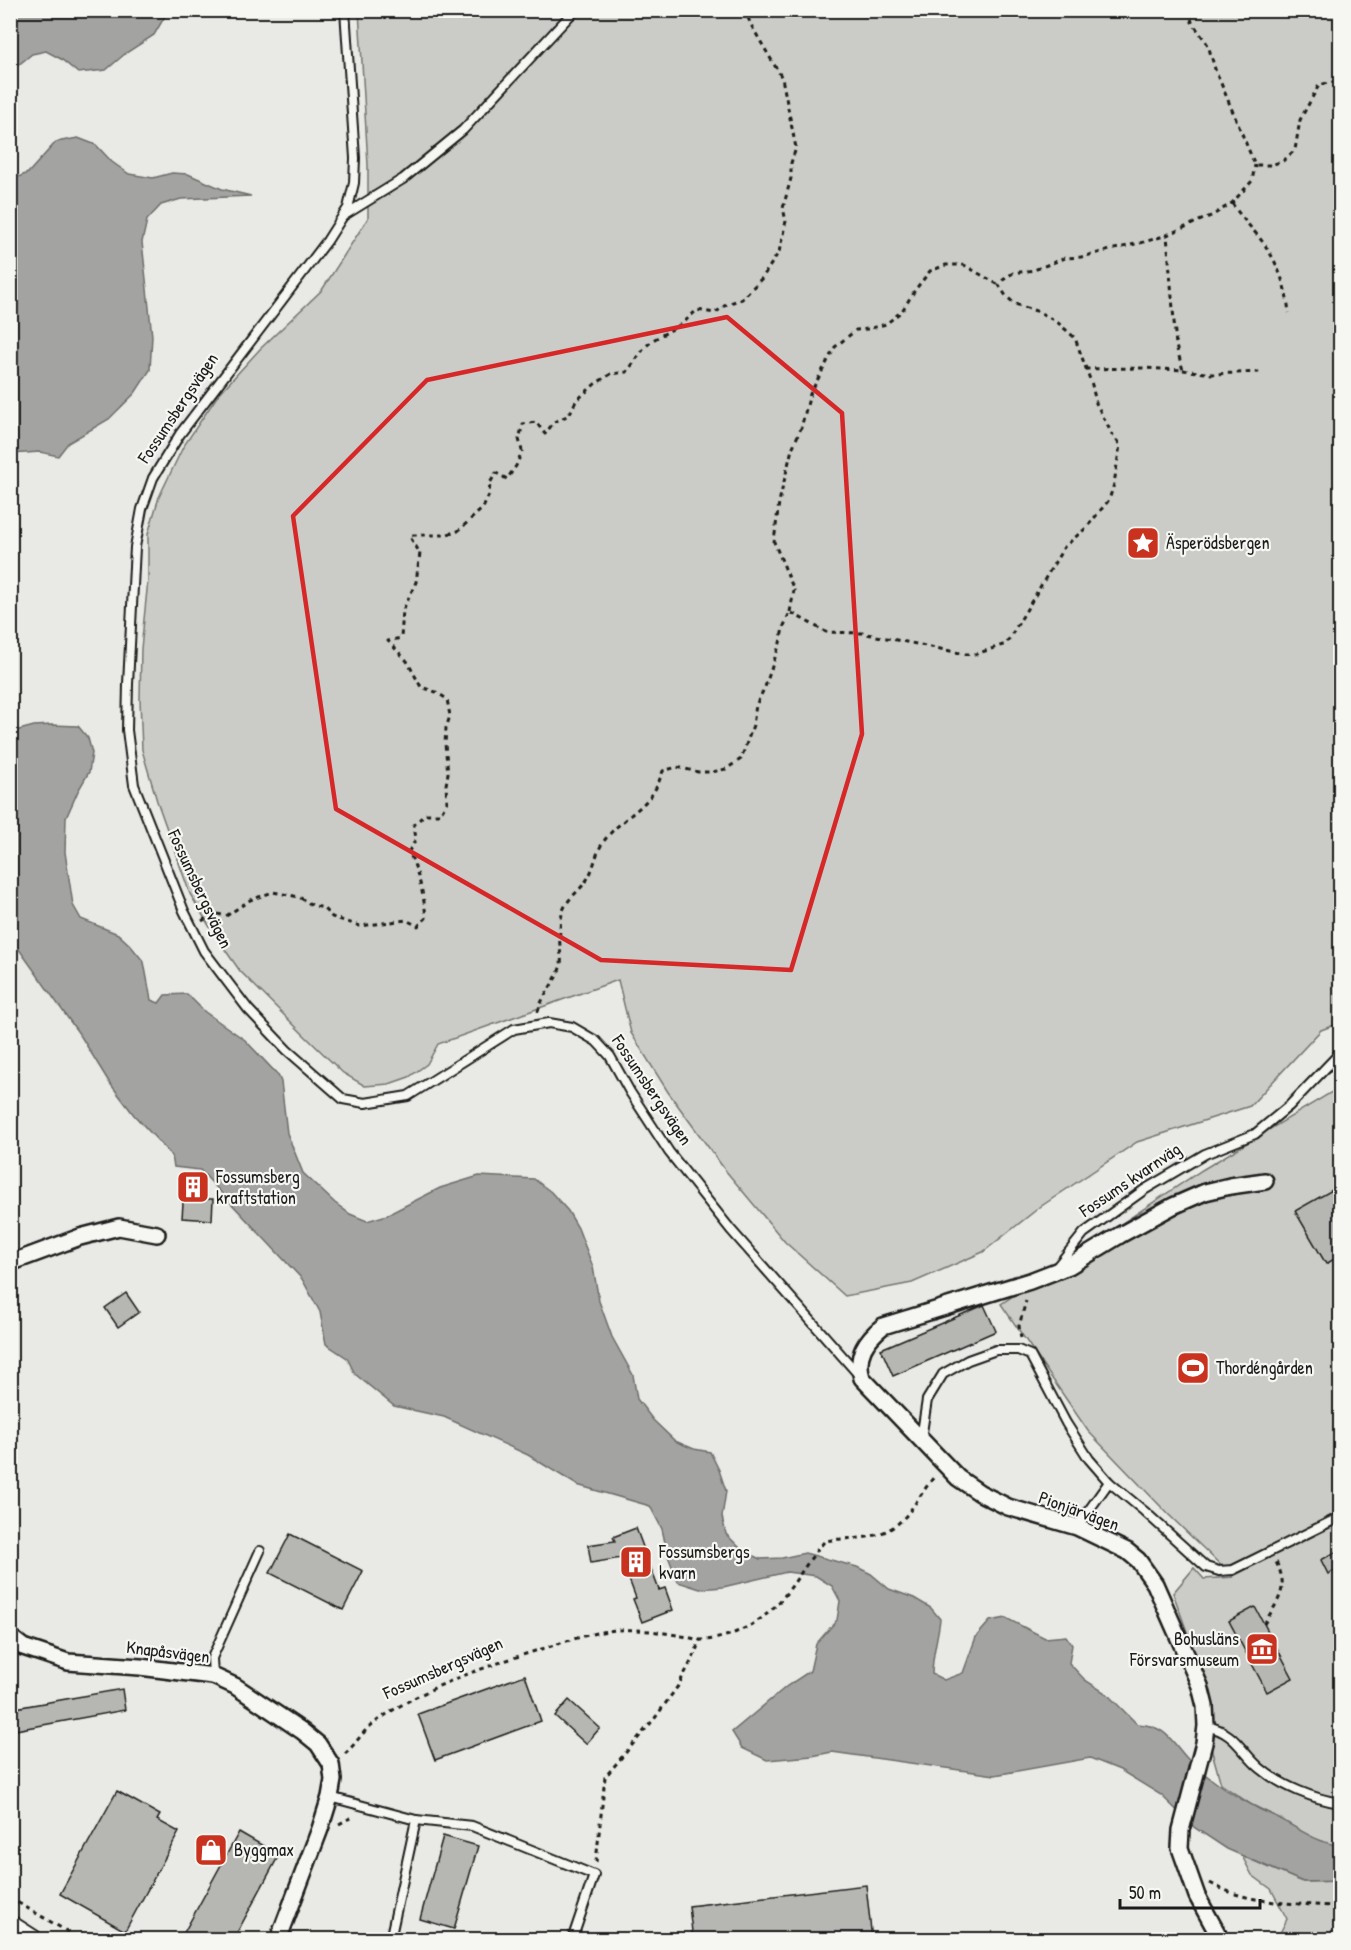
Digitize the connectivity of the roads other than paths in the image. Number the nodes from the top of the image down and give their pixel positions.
1 (345, 10) edge
2 (575, 10) edge
3 (342, 217) junction
4 (1341, 1053) edge
5 (1265, 1181) dead end
6 (157, 1234) dead end
7 (10, 1263) edge
8 (1052, 1272) junction
9 (862, 1378) junction
10 (921, 1440) junction
11 (1109, 1482) junction
12 (1341, 1517) edge
13 (1077, 1527) junction
14 (260, 1551) dead end
15 (10, 1637) edge
16 (213, 1676) junction
17 (1206, 1726) junction
18 (330, 1797) junction
19 (1341, 1803) edge
20 (416, 1820) junction
21 (10, 1926) edge
22 (10, 1935) edge
23 (24, 1940) edge
24 (32, 1940) edge
25 (278, 1940) edge
26 (390, 1940) edge
27 (572, 1940) edge
28 (1221, 1940) edge

1 - 3 lane, Fossumsbergsvägen
2 - 3 lane, Fossumsbergsvägen
3 - 9 lane, Fossumsbergsvägen
4 - 8 lane, Fossums kvarnväg
5 - 8 street
6 - 7 street
8 - 9 street, Fossums kvarnväg
9 - 10 street, Pionjärvägen
10 - 11 lane
10 - 13 street, Pionjärvägen
11 - 12 lane
11 - 13 lane
13 - 17 street, Pionjärvägen
14 - 16 lane
15 - 16 street, Knapåsvägen
16 - 18 street, Knapåsvägen
17 - 19 lane
17 - 28 street, Pionjärvägen
18 - 20 lane
18 - 25 street
20 - 26 lane
20 - 27 lane
21 - 24 street
22 - 23 street

